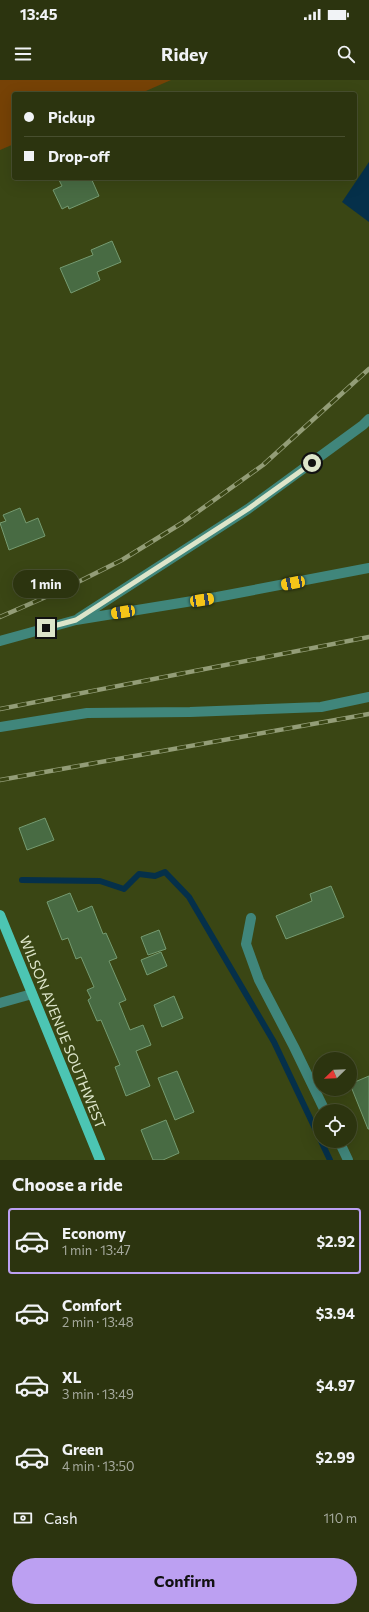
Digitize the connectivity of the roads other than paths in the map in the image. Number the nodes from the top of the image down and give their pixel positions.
1 (369, 419) edge
2 (369, 568) edge
3 (76, 620) junction
4 (0, 641) edge
5 (369, 697) edge
6 (0, 727) edge
7 (0, 915) edge
8 (251, 918) dead end
9 (32, 994) junction
10 (0, 1003) edge
11 (322, 1104) edge
12 (342, 1148) edge
13 (100, 1160) edge
14 (348, 1160) edge

1 - 3 street
2 - 3 street
3 - 4 street
5 - 6 street
7 - 9 main road, WILSON AVENUE SOUTHWEST
8 - 11 street
9 - 10 street
9 - 13 main road, WILSON AVENUE SOUTHWEST
12 - 14 street

